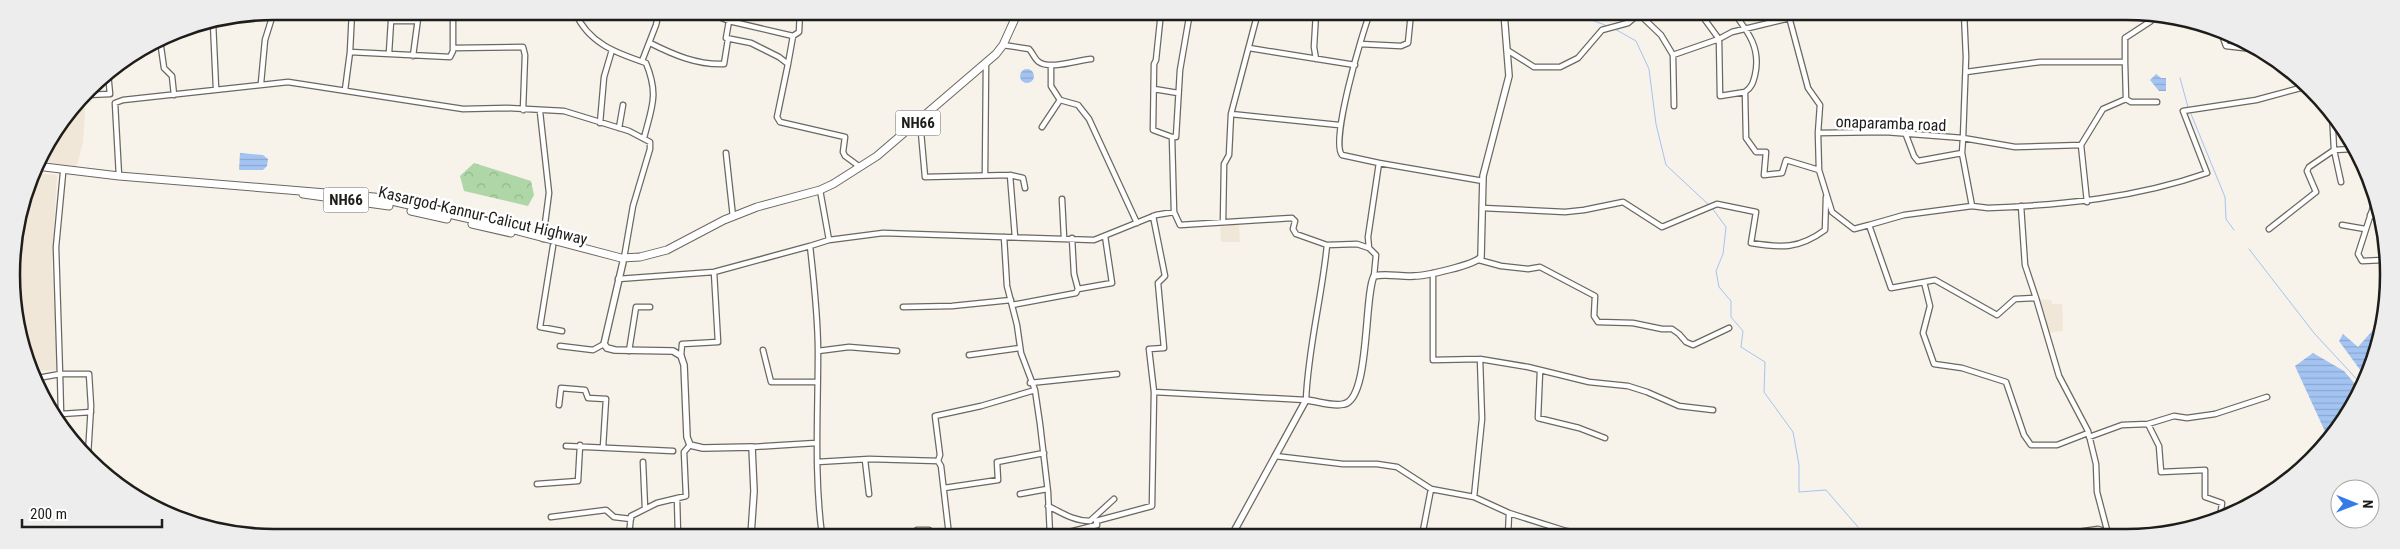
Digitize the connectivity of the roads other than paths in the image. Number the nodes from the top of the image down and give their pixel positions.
1 (271, 20) edge
2 (352, 20) edge
3 (453, 20) edge
4 (578, 20) edge
5 (657, 20) edge
6 (800, 20) edge
7 (1013, 20) edge
8 (1160, 20) edge
9 (1189, 20) edge
10 (1256, 20) edge
11 (1316, 20) edge
12 (1368, 20) edge
13 (1410, 20) edge
14 (1505, 20) edge
15 (1632, 20) edge
16 (1646, 20) edge
17 (1705, 20) edge
18 (1740, 20) edge
19 (1774, 20) edge
20 (1790, 20) edge
21 (1964, 20) edge
22 (729, 21) joint
23 (2150, 21) edge
24 (417, 22) joint
25 (214, 28) edge
26 (1747, 29) junction
27 (793, 36) junction
28 (728, 39) junction
29 (1719, 39) junction
30 (2224, 39) edge
31 (650, 43) junction
32 (1360, 44) junction
33 (1003, 45) junction
34 (161, 47) edge
35 (453, 48) junction
36 (1248, 48) junction
37 (2241, 48) edge
38 (612, 50) junction
39 (1507, 50) junction
40 (350, 52) junction
41 (390, 53) junction
42 (1673, 55) junction
43 (413, 56) junction
44 (1091, 59) dead end
45 (1316, 59) junction
46 (642, 61) junction
47 (2125, 62) junction
48 (986, 63) junction
49 (788, 64) junction
50 (1355, 65) junction
51 (1051, 66) junction
52 (1966, 72) junction
53 (109, 82) edge
54 (261, 83) junction
55 (216, 88) junction
56 (2298, 88) edge
57 (1154, 89) junction
58 (345, 90) junction
59 (1745, 92) junction
60 (1178, 93) junction
61 (110, 94) junction
62 (95, 95) edge
63 (174, 95) junction
64 (2126, 99) junction
65 (1060, 100) junction
66 (2157, 102) dead end
67 (115, 103) junction
68 (623, 105) dead end
69 (1674, 106) dead end
70 (523, 110) junction
71 (540, 112) junction
72 (1231, 114) junction
73 (920, 121) junction
74 (600, 123) junction
75 (1339, 125) junction
76 (1042, 127) dead end
77 (619, 128) junction
78 (2333, 128) edge
79 (1818, 132) junction
80 (1906, 134) junction
81 (1172, 137) junction
82 (644, 138) junction
83 (1963, 138) junction
84 (2081, 145) junction
85 (2347, 149) edge
86 (2334, 150) junction
87 (726, 153) dead end
88 (1962, 153) junction
89 (1379, 163) junction
90 (43, 167) edge
91 (861, 168) junction
92 (42, 170) edge
93 (1818, 170) junction
94 (63, 171) junction
95 (985, 175) junction
96 (1010, 175) junction
97 (119, 176) junction
98 (1483, 181) junction
99 (2341, 182) dead end
100 (1025, 188) dead end
101 (820, 190) junction
102 (1826, 193) junction
103 (1062, 199) dead end
104 (2087, 202) junction
105 (1972, 206) junction
106 (2021, 206) junction
107 (1482, 208) junction
108 (2371, 211) edge
109 (1174, 212) junction
110 (2370, 215) joint
111 (1154, 216) junction
112 (733, 217) junction
113 (1137, 222) junction
114 (1223, 222) junction
115 (1869, 225) junction
116 (2342, 225) dead end
117 (2269, 229) dead end
118 (2365, 229) junction
119 (1105, 236) junction
120 (1004, 237) junction
121 (1015, 237) junction
122 (543, 238) junction
123 (1064, 238) junction
124 (1072, 238) junction
125 (829, 240) junction
126 (1327, 245) junction
127 (553, 246) junction
128 (810, 246) junction
129 (1369, 248) junction
130 (623, 260) junction
131 (1479, 260) junction
132 (2379, 260) edge
133 (714, 272) junction
134 (1433, 273) junction
135 (1374, 276) junction
136 (618, 279) junction
137 (1924, 282) junction
138 (1078, 290) junction
139 (2036, 298) junction
140 (1012, 302) junction
141 (650, 307) dead end
142 (903, 307) dead end
143 (1729, 328) dead end
144 (562, 331) dead end
145 (604, 344) junction
146 (560, 346) dead end
147 (1020, 348) junction
148 (763, 350) dead end
149 (629, 351) junction
150 (818, 351) junction
151 (897, 351) dead end
152 (969, 355) dead end
153 (681, 356) junction
154 (1480, 359) junction
155 (1540, 371) junction
156 (60, 374) junction
157 (1117, 374) dead end
158 (42, 377) edge
159 (817, 382) junction
160 (1030, 383) junction
161 (1035, 390) junction
162 (1154, 392) junction
163 (2267, 397) dead end
164 (1306, 400) junction
165 (559, 405) dead end
166 (1713, 410) dead end
167 (91, 412) junction
168 (61, 413) edge
169 (62, 414) edge
170 (2148, 424) junction
171 (2089, 435) junction
172 (1605, 438) dead end
173 (816, 442) junction
174 (580, 445) junction
175 (690, 445) junction
176 (566, 446) dead end
177 (603, 447) junction
178 (752, 447) junction
179 (89, 448) edge
180 (673, 451) dead end
181 (1044, 453) junction
182 (1275, 456) junction
183 (865, 460) junction
184 (938, 461) junction
185 (643, 462) dead end
186 (817, 462) junction
187 (537, 484) dead end
188 (944, 488) junction
189 (1048, 489) junction
190 (1431, 489) junction
191 (869, 494) dead end
192 (1020, 494) dead end
193 (677, 498) junction
194 (1474, 498) junction
195 (1114, 499) dead end
196 (1048, 506) junction
197 (645, 508) junction
198 (2221, 511) edge
199 (1509, 513) junction
200 (551, 517) dead end
201 (631, 519) junction
202 (630, 529) edge
203 (678, 529) edge
204 (751, 529) edge
205 (821, 529) edge
206 (948, 529) edge
207 (1050, 529) edge
208 (1082, 529) edge
209 (1236, 529) edge
210 (1423, 529) edge
211 (1508, 529) edge
212 (1563, 529) edge
213 (2106, 529) edge

1 - 54 street
2 - 40 street
3 - 35 street
4 - 38 street
5 - 31 street
6 - 27 street
7 - 33 highway, Kasargod-Kannur-Calicut Highway / NH66
8 - 57 street
9 - 60 street
10 - 36 street
11 - 45 street
12 - 32 street
13 - 32 street
14 - 39 main road
15 - 39 street
16 - 42 street
17 - 29 street
18 - 26 street
19 - 26 street
20 - 79 street, onaparamba road
21 - 52 street, onaparamba road
22 - 27 street
22 - 28 street
23 - 47 street
24 - 41 street
24 - 43 street
25 - 55 street
26 - 29 street
26 - 59 street
27 - 49 street
28 - 31 street
28 - 49 street
29 - 42 street
29 - 59 street
30 - 37 street
31 - 46 street
32 - 50 street
33 - 48 highway, Kasargod-Kannur-Calicut Highway / NH66
33 - 51 street
34 - 63 street
35 - 43 street
35 - 70 street
36 - 45 street
36 - 72 street
38 - 46 street
38 - 74 street
39 - 98 main road
40 - 41 street
40 - 58 street
41 - 43 street
42 - 69 street
44 - 51 street
45 - 50 street
46 - 82 street
47 - 52 street
47 - 64 street
48 - 73 highway, Kasargod-Kannur-Calicut Highway / NH66
48 - 95 street
49 - 91 street
50 - 75 street
51 - 65 street
52 - 83 street, onaparamba road
53 - 61 street
54 - 55 street
54 - 58 street
55 - 63 street
56 - 104 street
57 - 60 street
57 - 81 street
58 - 70 street
59 - 93 street
60 - 81 street
61 - 62 street
61 - 67 street
63 - 67 street
64 - 66 street
64 - 84 street
65 - 76 street
65 - 113 street
67 - 97 street
68 - 77 street
70 - 71 street
71 - 74 street
71 - 122 street
72 - 75 street
72 - 114 street
73 - 91 highway, Kasargod-Kannur-Calicut Highway / NH66
73 - 95 street
74 - 77 street
75 - 89 street
77 - 82 street
78 - 86 street
79 - 80 street, onaparamba road
79 - 93 street
80 - 83 street, onaparamba road
80 - 88 street
81 - 109 street
82 - 130 street
83 - 84 street
83 - 88 street
84 - 104 street
85 - 86 street
86 - 99 street
86 - 117 street
87 - 112 street
88 - 105 street
89 - 98 street
89 - 129 street
90 - 94 highway, Kasargod-Kannur-Calicut Highway / NH66
91 - 101 highway, Kasargod-Kannur-Calicut Highway / NH66
92 - 94 highway, Kasargod-Kannur-Calicut Highway / NH66
93 - 102 street
94 - 97 highway, Kasargod-Kannur-Calicut Highway / NH66
94 - 127 highway, Kasargod-Kannur-Calicut Highway / NH66
94 - 156 street
95 - 96 street
96 - 100 street
96 - 121 street
97 - 122 highway, Kasargod-Kannur-Calicut Highway / NH66
98 - 107 main road
101 - 112 highway, Kasargod-Kannur-Calicut Highway / NH66
101 - 125 street
102 - 107 street
102 - 115 street
103 - 123 street
104 - 106 street
105 - 106 street
105 - 115 street
106 - 139 street
107 - 131 main road
108 - 110 street
109 - 111 street
109 - 114 street
110 - 118 street
111 - 113 street
111 - 162 street
112 - 130 highway, Kasargod-Kannur-Calicut Highway / NH66
113 - 119 street
114 - 126 street
115 - 137 street
116 - 118 street
118 - 132 street
119 - 124 street
119 - 138 street
120 - 121 street
120 - 125 street
120 - 140 street
121 - 123 street
122 - 130 highway, Kasargod-Kannur-Calicut Highway / NH66
123 - 124 street
124 - 138 street
125 - 128 street
126 - 129 street
126 - 164 street
127 - 130 highway, Kasargod-Kannur-Calicut Highway / NH66
127 - 144 street
128 - 133 street
128 - 150 street
129 - 135 street
130 - 136 main road
131 - 134 main road
131 - 143 street
133 - 136 street
133 - 153 street
134 - 135 main road
134 - 154 street
135 - 164 main road
136 - 145 main road
137 - 139 street
137 - 171 street
138 - 140 street
139 - 171 street
140 - 142 street
140 - 147 street
141 - 149 street
145 - 146 street
145 - 149 main road
147 - 152 street
147 - 160 street
148 - 159 street
149 - 153 main road
150 - 151 street
150 - 159 street
153 - 175 main road
154 - 155 street
154 - 194 street
155 - 166 street
155 - 172 street
156 - 158 street
156 - 167 street
156 - 168 street
157 - 160 street
159 - 173 street
160 - 161 street
161 - 181 street
161 - 184 street
162 - 164 street
162 - 208 street
163 - 170 street
164 - 182 main road
165 - 177 street
167 - 169 street
167 - 179 street
170 - 171 street
170 - 198 street
171 - 213 street
173 - 178 street
173 - 186 street
174 - 176 street
174 - 177 street
174 - 187 street
175 - 178 main road
175 - 193 street
177 - 180 street
178 - 204 main road
181 - 188 street
181 - 189 street
182 - 190 street
182 - 209 main road
183 - 184 street
183 - 186 street
183 - 191 street
184 - 188 street
185 - 197 street
186 - 205 street
188 - 206 street
189 - 192 street
189 - 196 street
190 - 194 street
190 - 210 street
193 - 197 street
193 - 203 street
194 - 199 street
195 - 196 street
196 - 207 street
197 - 201 street
199 - 211 street
199 - 212 street
200 - 201 street
201 - 202 street

